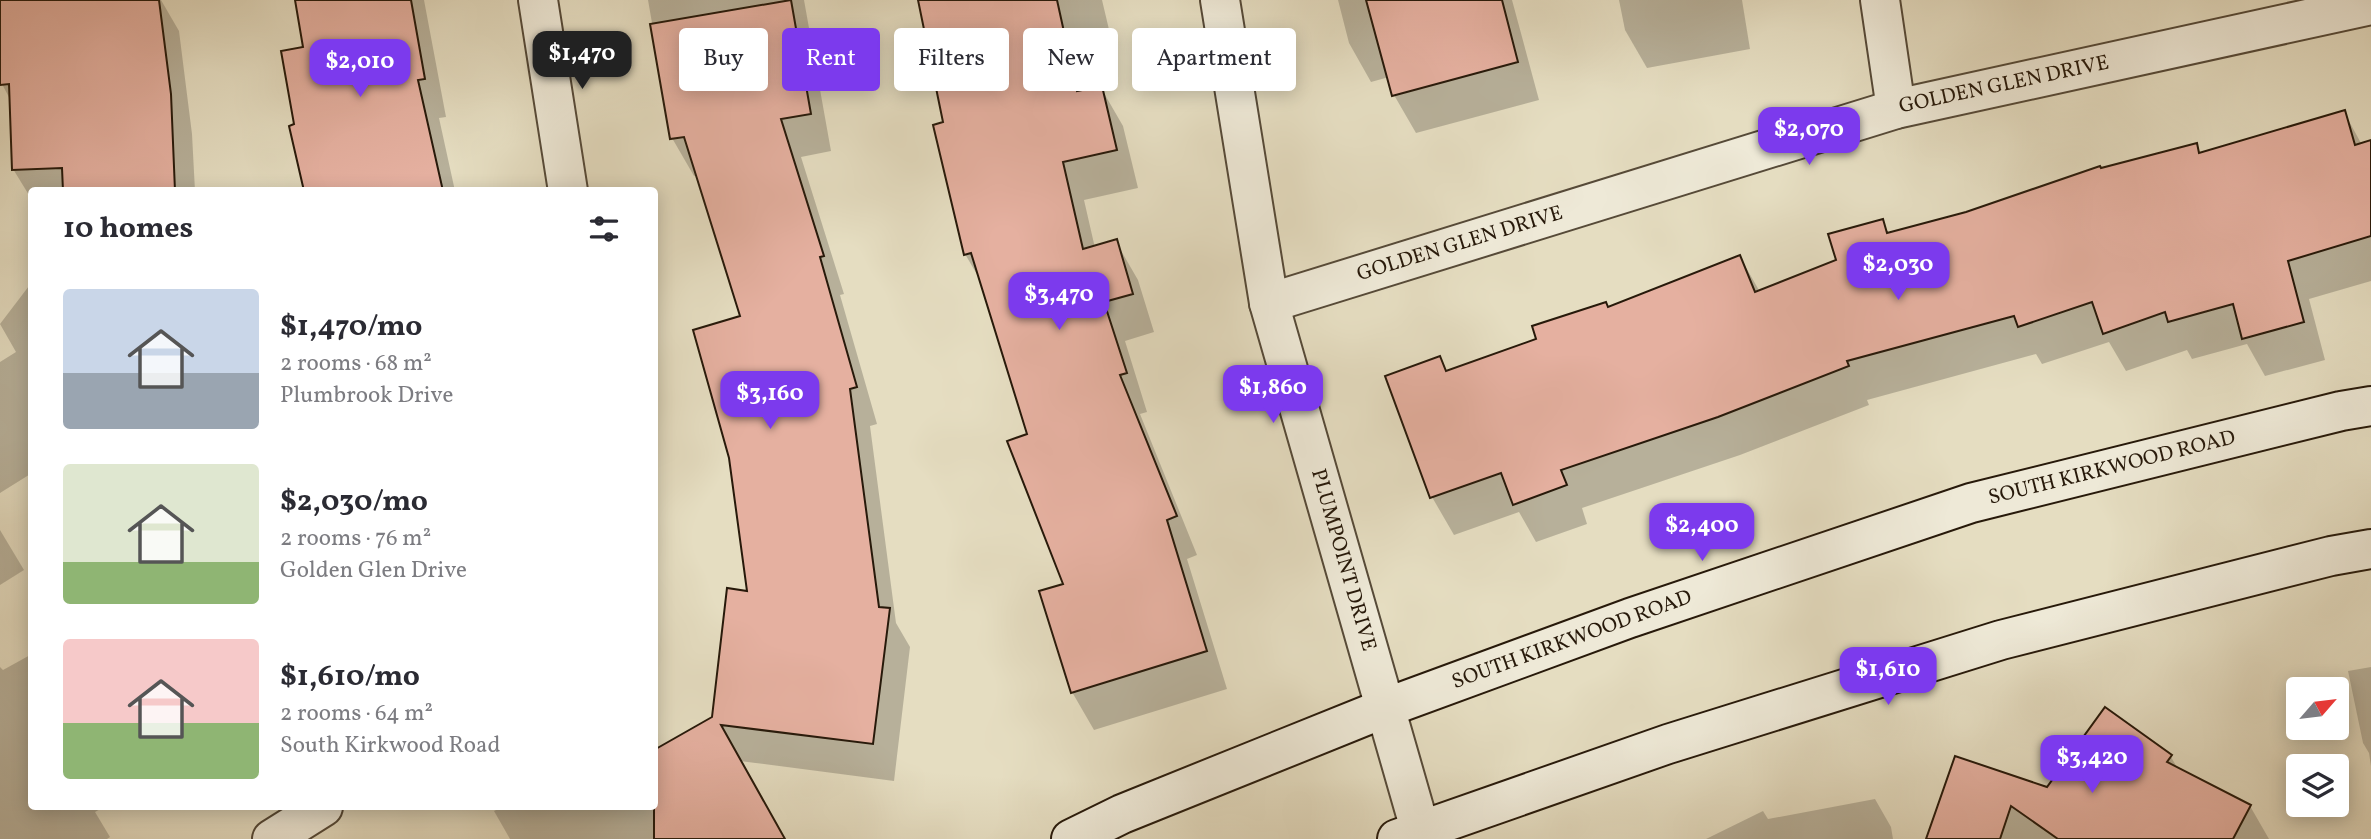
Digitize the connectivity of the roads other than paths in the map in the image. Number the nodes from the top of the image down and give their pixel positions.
1 (538, 0) edge
2 (1220, 0) edge
3 (1880, 0) edge
4 (2357, 8) edge
5 (1896, 109) junction
6 (567, 187) edge
7 (1269, 303) junction
8 (2371, 406) edge
9 (2371, 549) edge
10 (1385, 708) junction
11 (318, 810) edge
12 (1408, 834) edge
13 (272, 839) edge
14 (1072, 839) edge

1 - 6 main road
2 - 7 main road, PLUMPOINT DRIVE
3 - 5 main road
4 - 5 main road, GOLDEN GLEN DRIVE
5 - 7 main road, GOLDEN GLEN DRIVE
7 - 10 main road, PLUMPOINT DRIVE
8 - 10 main road, SOUTH KIRKWOOD ROAD
9 - 12 main road
10 - 12 main road, PLUMPOINT DRIVE
10 - 14 main road, SOUTH KIRKWOOD ROAD
11 - 13 main road

